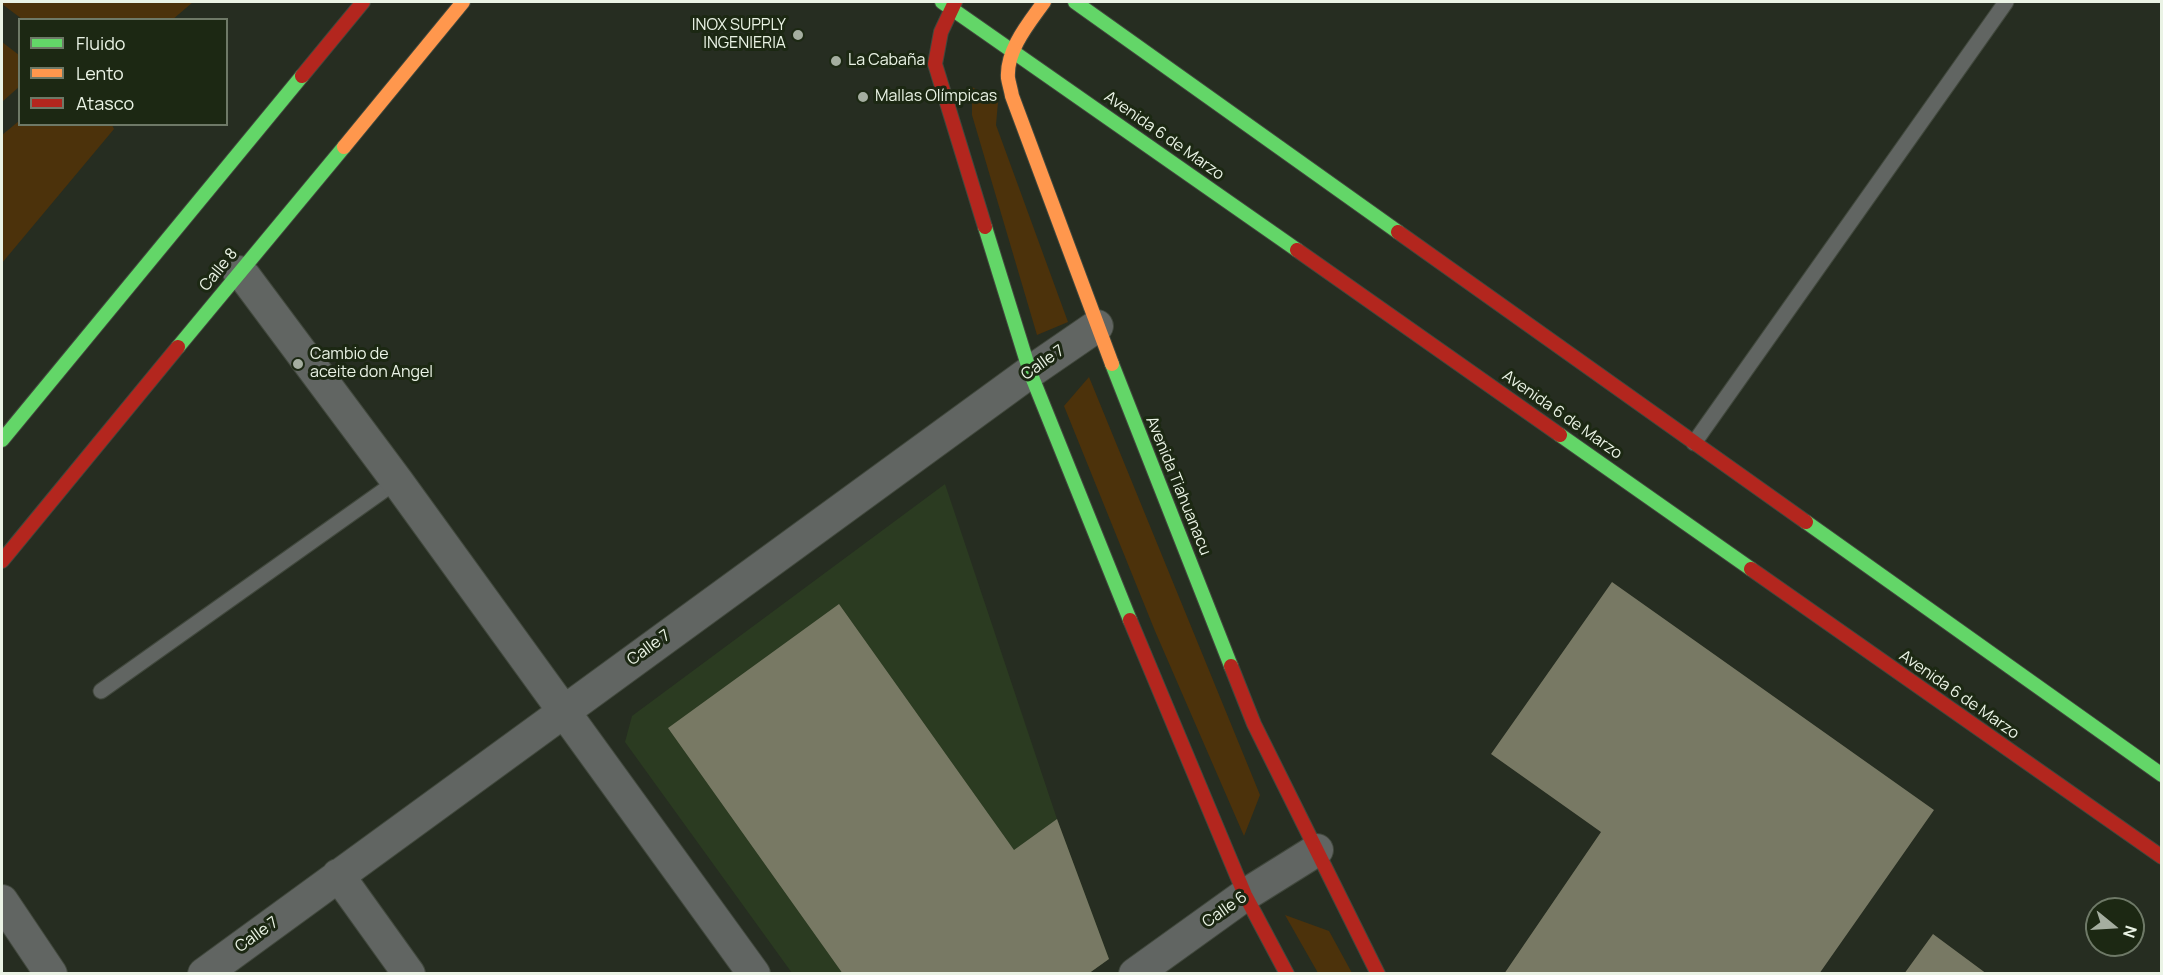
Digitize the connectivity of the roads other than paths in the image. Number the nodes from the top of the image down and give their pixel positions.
1 (363, 2) edge
2 (463, 2) edge
3 (1044, 2) edge
4 (1075, 2) edge
5 (2006, 2) edge
6 (949, 3) edge
7 (1014, 50) junction
8 (239, 272) junction
9 (1097, 326) junction
10 (1030, 372) junction
11 (2, 441) edge
12 (1694, 444) junction
13 (397, 481) junction
14 (2, 561) edge
15 (101, 691) dead end
16 (564, 711) junction
17 (2162, 775) edge
18 (1317, 850) junction
19 (2162, 857) edge
20 (338, 875) junction
21 (1245, 896) junction
22 (2, 901) edge
23 (51, 974) edge
24 (204, 974) edge
25 (410, 974) edge
26 (754, 974) edge
27 (1136, 974) edge
28 (1287, 974) edge
29 (1378, 974) edge

1 - 11 main road
2 - 8 main road, Calle 8
3 - 7 main road, Avenida Tiahuanacu
4 - 12 main road
5 - 12 lane
6 - 7 main road, Avenida 6 de Marzo
6 - 10 main road
7 - 9 main road, Avenida Tiahuanacu
7 - 19 main road, Avenida 6 de Marzo
8 - 13 street
8 - 14 main road, Calle 8
9 - 10 street, Calle 7
9 - 18 main road, Avenida Tiahuanacu
10 - 16 street, Calle 7
10 - 21 main road
12 - 17 main road
13 - 15 lane
13 - 16 street
16 - 20 street, Calle 7
16 - 26 street
18 - 21 street, Calle 6
18 - 29 main road, Avenida Tiahuanacu
20 - 24 street, Calle 7
20 - 25 street
21 - 27 street, Calle 6
21 - 28 main road
22 - 23 street

